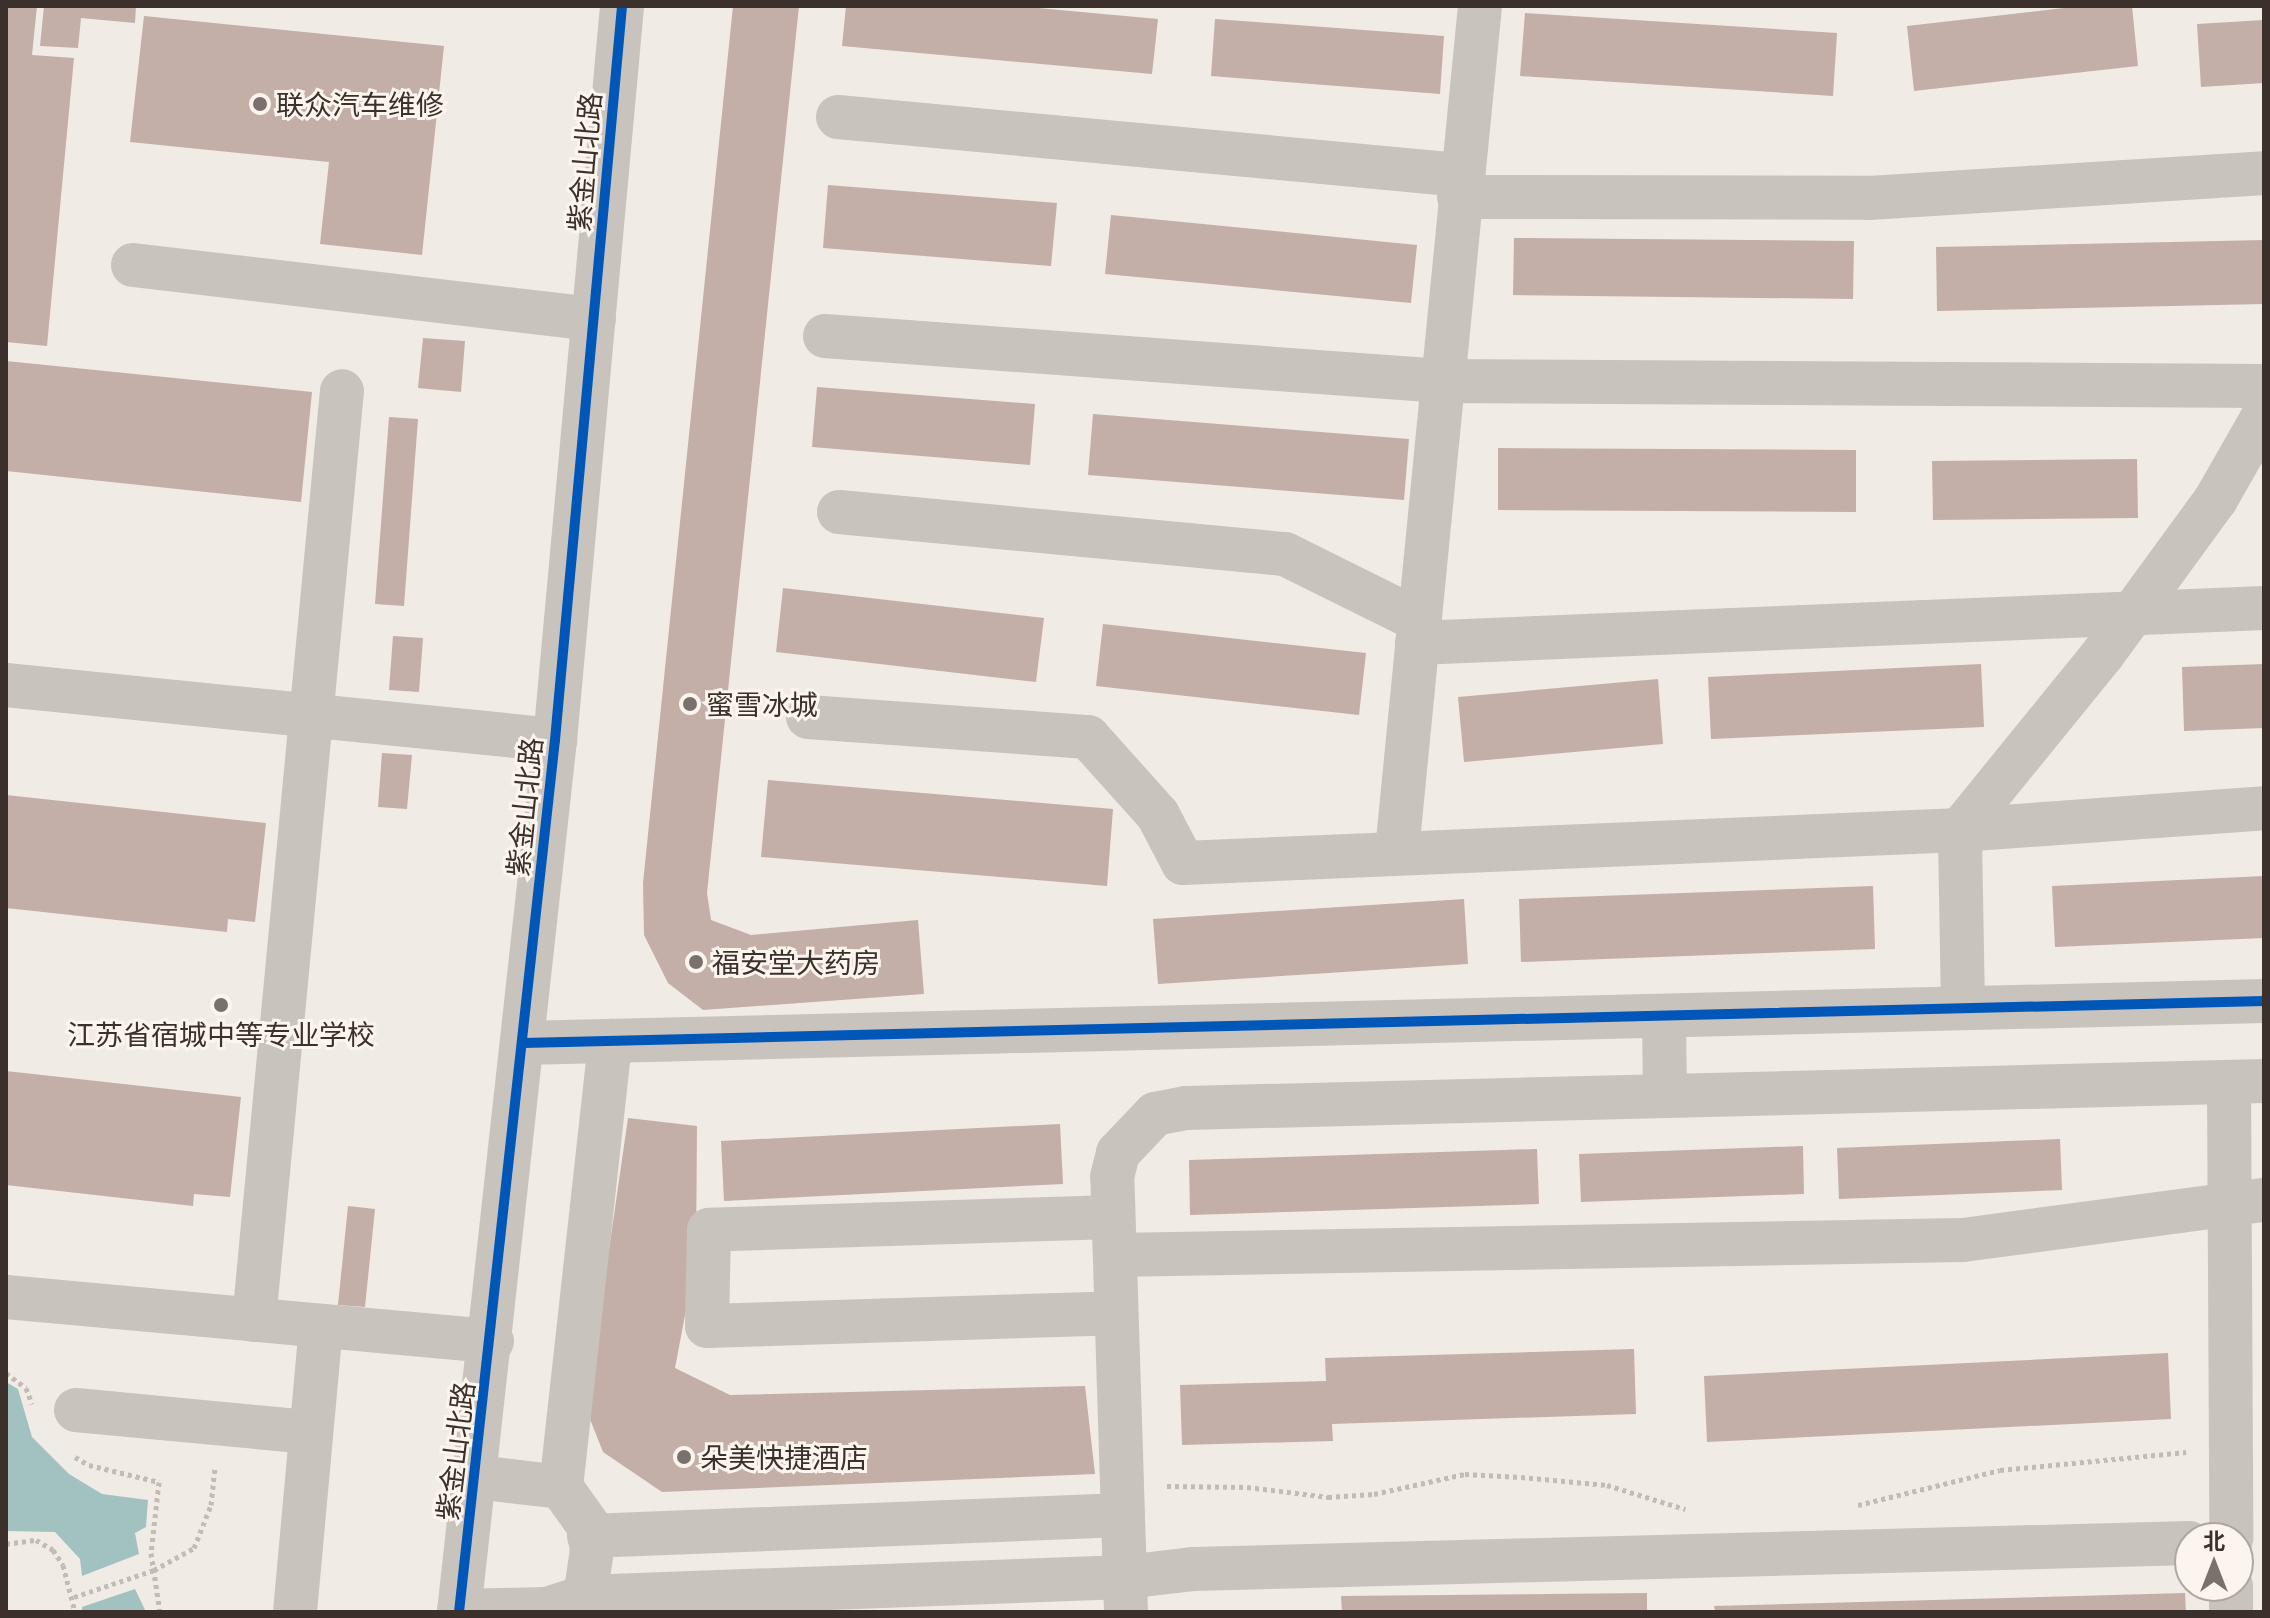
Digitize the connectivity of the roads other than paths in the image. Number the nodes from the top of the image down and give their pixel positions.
1 (622, 6) edge
2 (1480, 6) edge
3 (838, 117) dead end
4 (2264, 173) edge
5 (1460, 186) junction
6 (133, 265) dead end
7 (594, 319) junction
8 (825, 336) dead end
9 (1442, 381) junction
10 (2264, 386) edge
11 (342, 391) dead end
12 (2264, 415) edge
13 (839, 512) dead end
14 (2264, 608) edge
15 (2132, 614) junction
16 (1418, 632) junction
17 (6, 685) edge
18 (311, 715) junction
19 (808, 717) dead end
20 (555, 740) junction
21 (2264, 808) edge
22 (1960, 830) junction
23 (1397, 851) junction
24 (2264, 1001) edge
25 (1963, 1008) junction
26 (1664, 1016) junction
27 (610, 1041) junction
28 (523, 1043) junction
29 (2247, 1082) edge
30 (1665, 1094) junction
31 (2247, 1200) edge
32 (1114, 1236) junction
33 (6, 1297) edge
34 (1116, 1313) junction
35 (254, 1320) junction
36 (321, 1326) junction
37 (492, 1341) junction
38 (55, 1411) road end
39 (310, 1432) junction
40 (476, 1477) junction
41 (561, 1487) junction
42 (1122, 1500) junction
43 (2231, 1522) edge
44 (589, 1536) junction
45 (2174, 1543) edge
46 (1125, 1594) edge
47 (559, 1606) edge
48 (459, 1611) edge
49 (295, 1612) edge

1 - 7 street, 紫金山北路
2 - 5 street
3 - 5 street
4 - 5 street
5 - 9 street
6 - 7 street
7 - 20 street, 紫金山北路
8 - 9 street
9 - 10 street
9 - 16 street
11 - 18 street
12 - 15 street
13 - 16 street
14 - 15 street
15 - 16 street
15 - 22 street
16 - 23 street
17 - 18 street
18 - 20 street
18 - 35 street
19 - 23 street
20 - 28 street, 紫金山北路
21 - 22 street
22 - 23 street
22 - 25 street
24 - 25 street
25 - 26 street
26 - 27 street
26 - 30 street
27 - 28 street
27 - 41 street
28 - 37 street, 紫金山北路
29 - 30 street
29 - 31 street
30 - 32 street
31 - 32 street
31 - 43 street
32 - 34 street
32 - 34 street
33 - 35 street
34 - 42 street
35 - 36 street
36 - 37 street
36 - 39 street
37 - 40 street, 紫金山北路
38 - 39 street
39 - 49 street
40 - 41 street
40 - 48 street, 紫金山北路
41 - 44 street
42 - 44 street
42 - 46 street
44 - 47 street
45 - 46 street
46 - 47 street
47 - 48 street

